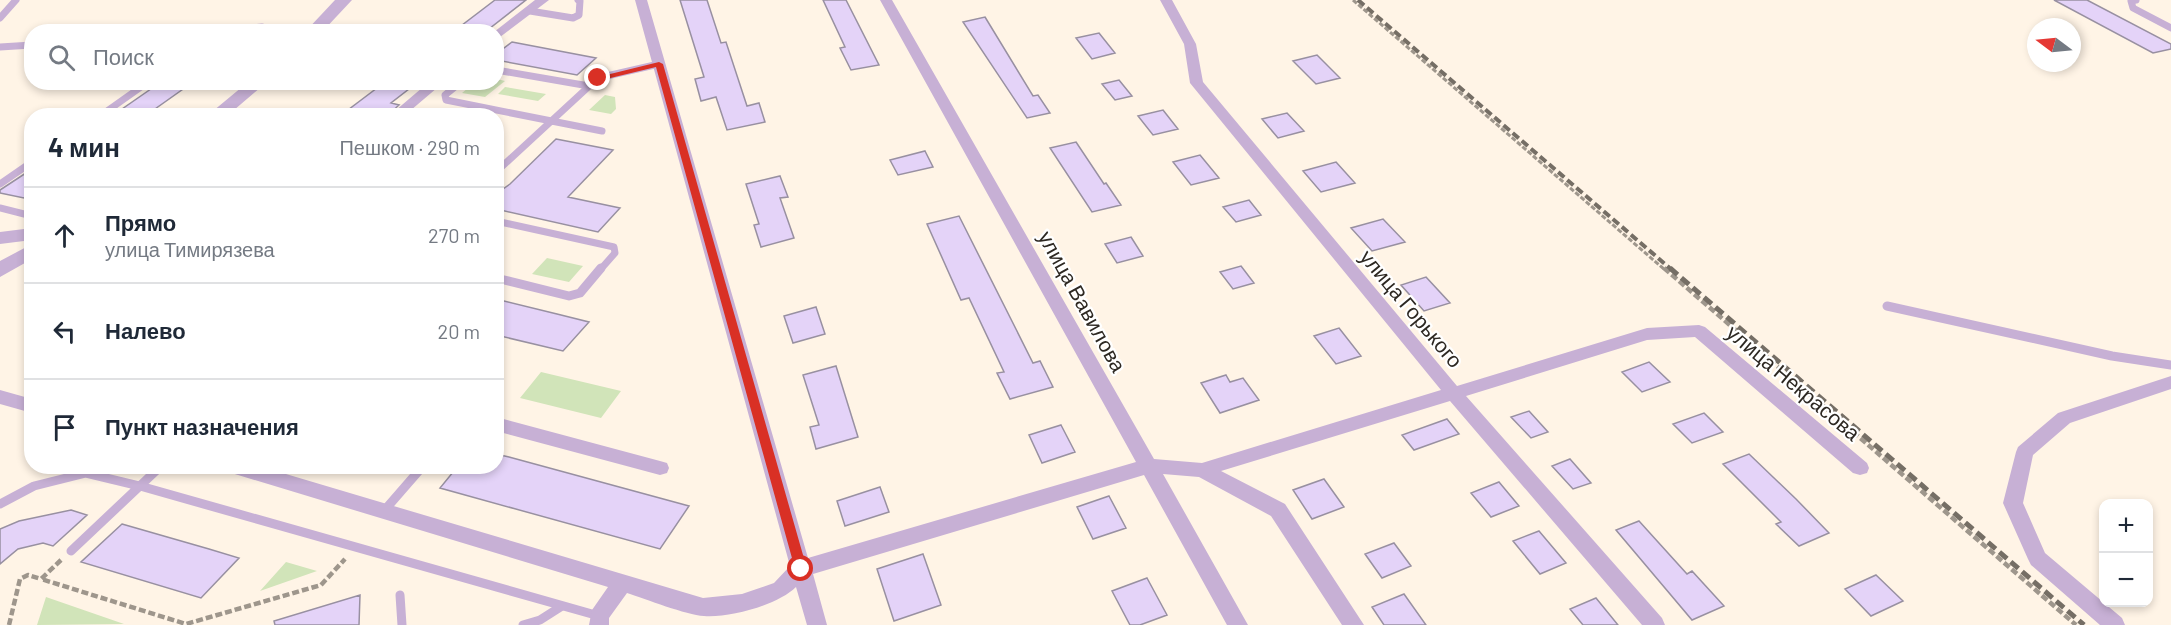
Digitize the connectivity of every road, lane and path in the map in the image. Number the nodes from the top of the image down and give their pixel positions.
1 (15, 0) edge
2 (344, 0) edge
3 (543, 0) edge
4 (578, 0) edge
5 (641, 0) edge
6 (886, 0) edge
7 (1166, 0) edge
8 (1353, 0) edge
9 (2136, 0) edge
10 (530, 10) junction
11 (0, 18) edge
12 (321, 24) edge
13 (2171, 28) edge
14 (504, 30) edge
15 (24, 46) edge
16 (0, 47) edge
17 (659, 64) junction
18 (504, 71) edge
19 (590, 86) junction
20 (137, 90) edge
21 (249, 90) edge
22 (428, 90) edge
23 (451, 90) edge
24 (111, 108) edge
25 (225, 108) edge
26 (405, 108) edge
27 (486, 108) edge
28 (504, 111) edge
29 (552, 121) junction
30 (602, 131) dead end
31 (504, 165) edge
32 (24, 168) edge
33 (0, 184) edge
34 (0, 208) edge
35 (24, 214) edge
36 (504, 223) edge
37 (24, 235) edge
38 (0, 238) edge
39 (24, 255) edge
40 (0, 270) edge
41 (504, 280) edge
42 (1887, 306) dead end
43 (2171, 365) edge
44 (2171, 382) edge
45 (1453, 393) junction
46 (0, 397) edge
47 (24, 404) edge
48 (504, 426) edge
49 (1148, 466) junction
50 (660, 468) dead end
51 (1860, 468) dead end
52 (1202, 470) junction
53 (82, 474) edge
54 (90, 474) edge
55 (153, 474) edge
56 (258, 474) edge
57 (416, 474) edge
58 (140, 486) junction
59 (0, 504) edge
60 (383, 512) junction
61 (355, 547) junction
62 (71, 551) joint
63 (801, 569) junction
64 (41, 579) junction
65 (622, 584) junction
66 (400, 595) dead end
67 (562, 606) junction
68 (599, 621) edge
69 (9, 625) edge
70 (185, 625) edge
71 (402, 625) edge
72 (523, 625) edge
73 (817, 625) edge
74 (1238, 625) edge
75 (1354, 625) edge
76 (1655, 625) edge
77 (2076, 625) edge
78 (2115, 625) edge

1 - 11 lane
2 - 12 street
3 - 10 street
4 - 10 lane
5 - 17 street
6 - 49 street, улица Вавилова
7 - 45 street, улица Горького
8 - 77 path
9 - 13 lane
10 - 14 street
15 - 16 lane
17 - 19 lane
17 - 63 street
18 - 19 lane
19 - 29 lane
20 - 24 lane
21 - 25 street
22 - 26 street
23 - 27 lane
28 - 29 lane
29 - 30 lane
29 - 31 lane
32 - 33 lane
34 - 35 lane
36 - 41 lane
37 - 38 street
39 - 40 street
42 - 43 lane
44 - 78 street
45 - 51 street, улица Некрасова
45 - 52 street
45 - 76 street, улица Горького
46 - 47 street
48 - 50 street
49 - 52 street
49 - 63 street
49 - 74 street, улица Вавилова
52 - 75 street
53 - 59 lane
54 - 58 lane
55 - 58 lane
56 - 60 street
57 - 60 lane
58 - 61 lane
58 - 62 lane
60 - 65 street
61 - 67 lane
61 - 70 path
62 - 64 path
63 - 65 street
63 - 73 street
64 - 69 path
64 - 70 path
65 - 68 street
66 - 71 lane
67 - 68 lane
67 - 72 lane

